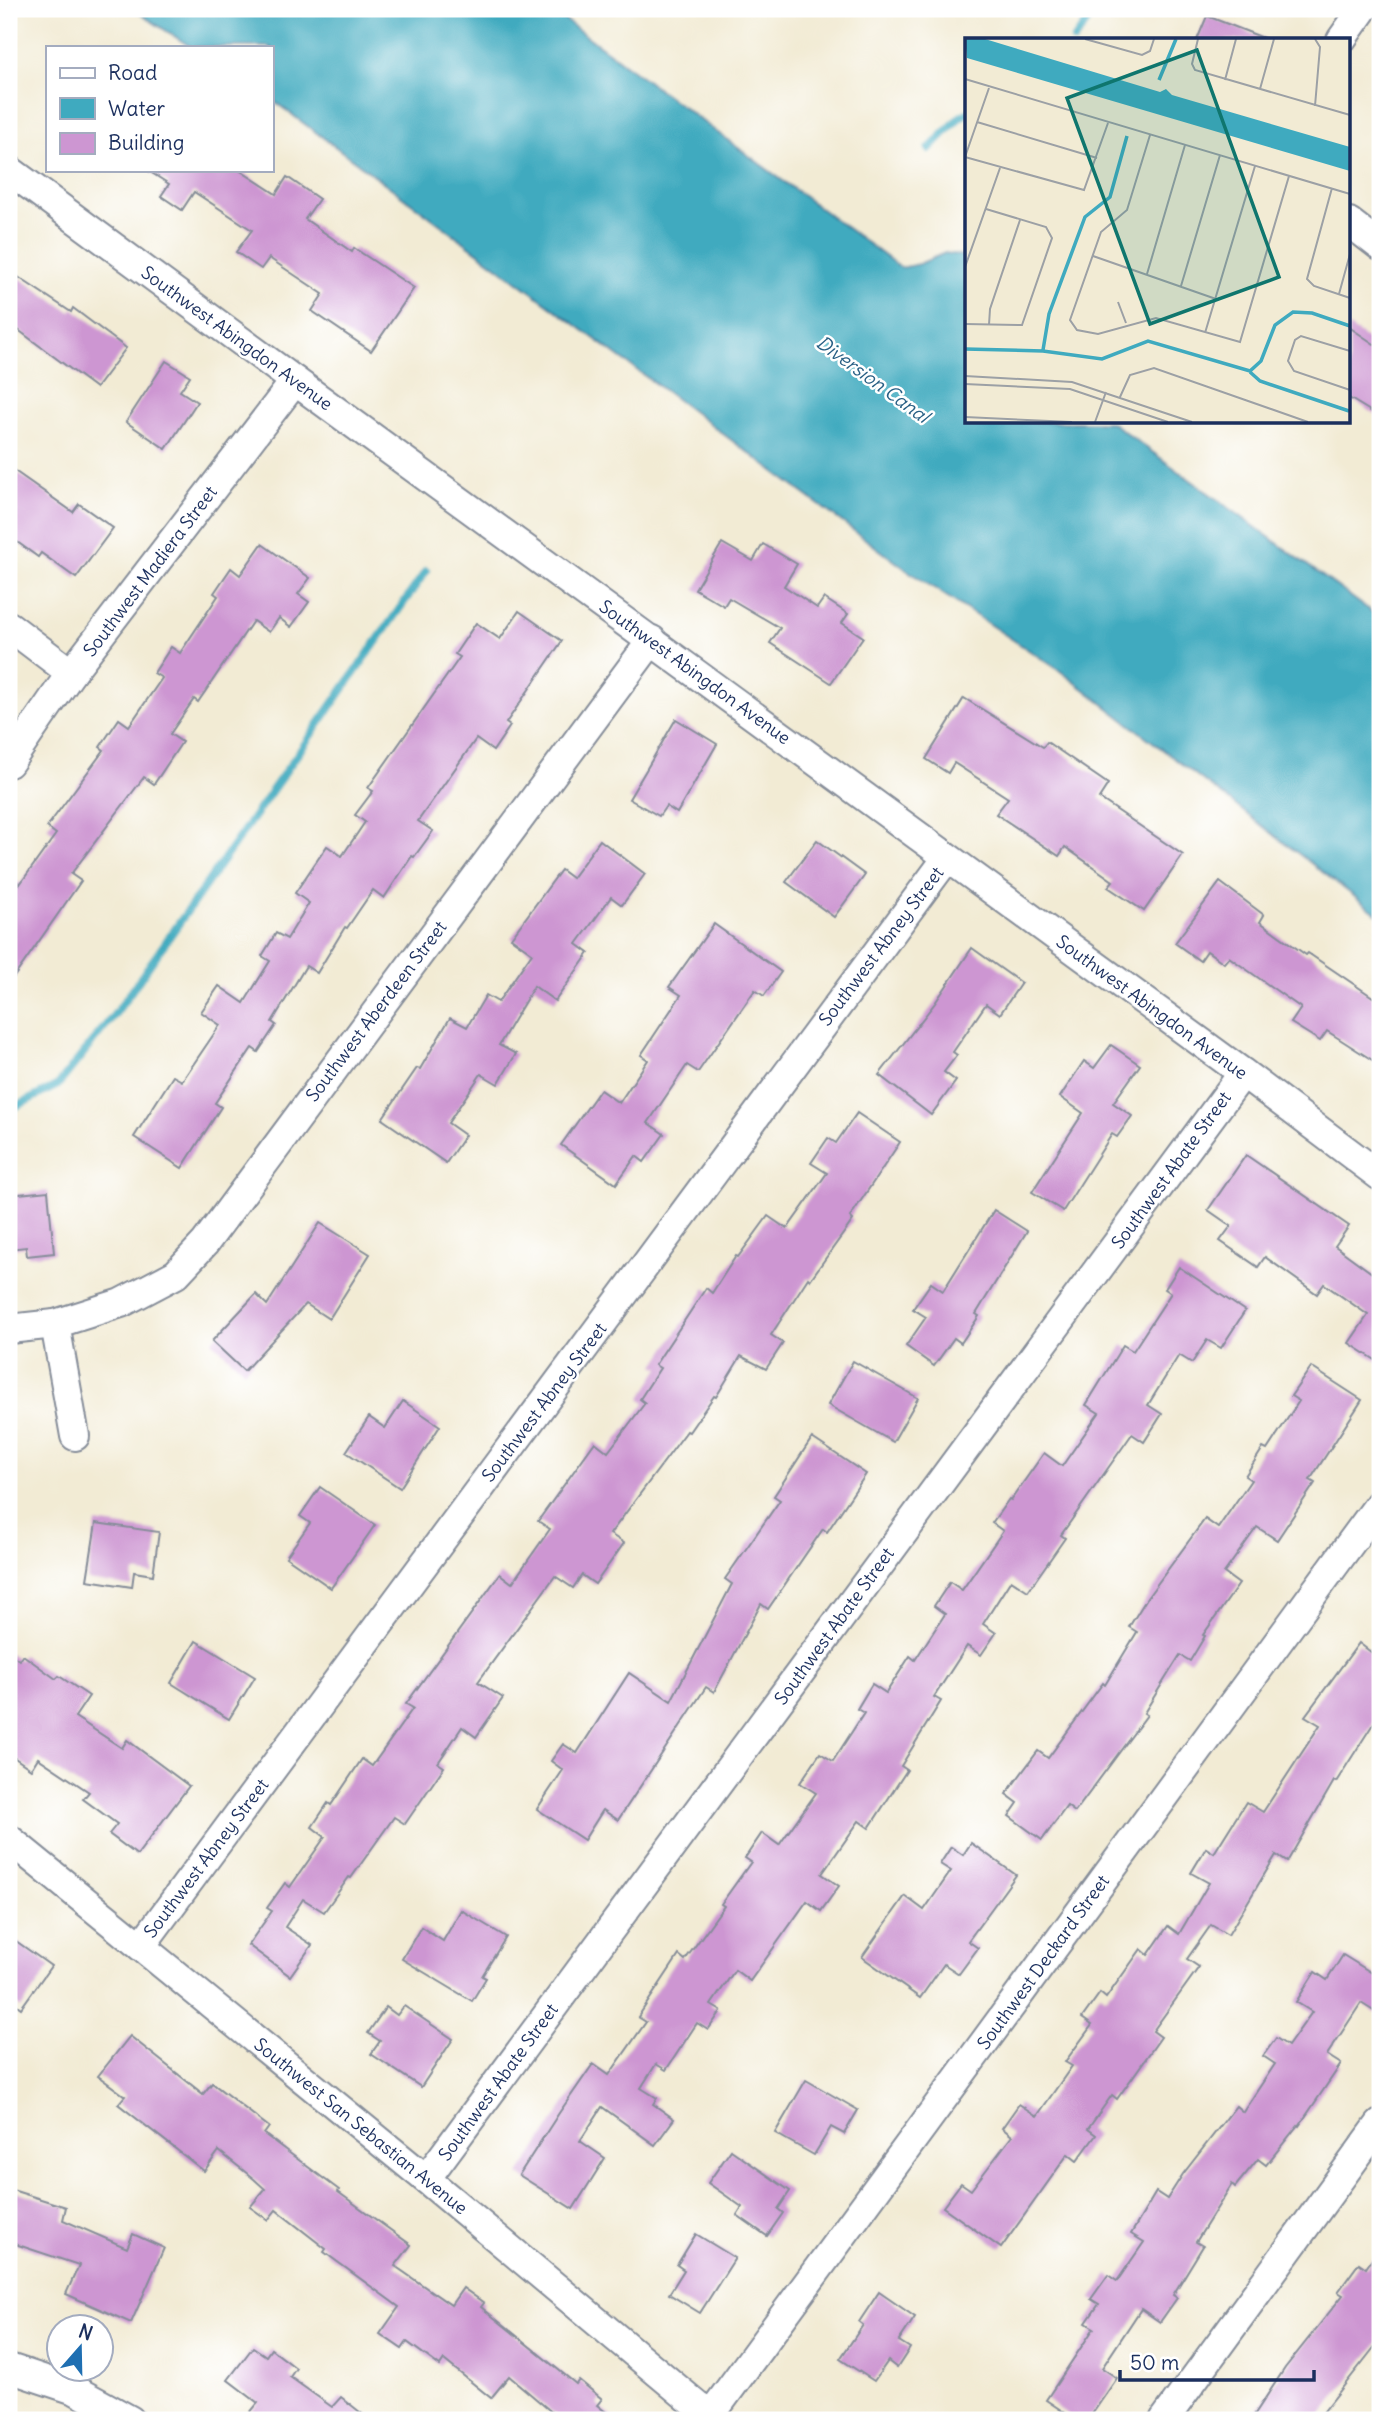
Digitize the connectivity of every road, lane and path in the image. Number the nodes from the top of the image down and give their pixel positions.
1 (1363, 9) edge
2 (1342, 38) edge
3 (9, 170) edge
4 (1350, 223) edge
5 (1380, 246) edge
6 (295, 382) junction
7 (9, 626) edge
8 (652, 640) junction
9 (71, 673) junction
10 (9, 763) edge
11 (947, 858) junction
12 (1242, 1073) junction
13 (1380, 1176) edge
14 (55, 1324) junction
15 (9, 1329) edge
16 (75, 1436) dead end
17 (1380, 1503) edge
18 (9, 1839) edge
19 (141, 1946) junction
20 (1380, 2124) edge
21 (426, 2179) junction
22 (9, 2368) edge
23 (708, 2418) edge
24 (130, 2420) edge
25 (1164, 2420) edge

1 - 2 street
3 - 6 street, Southwest Abingdon Avenue
4 - 5 street
6 - 8 street, Southwest Abingdon Avenue
6 - 9 street, Southwest Madiera Street
7 - 9 street
8 - 11 street, Southwest Abingdon Avenue
8 - 14 street, Southwest Aberdeen Street
9 - 10 street, Southwest Madiera Street
11 - 12 street, Southwest Abingdon Avenue
11 - 19 street, Southwest Abney Street
12 - 13 street, Southwest Abingdon Avenue
12 - 21 street, Southwest Abate Street
14 - 15 street, Southwest Aberdeen Street
14 - 16 street
17 - 23 street, Southwest Deckard Street
18 - 19 street, Southwest San Sebastian Avenue
19 - 21 street, Southwest San Sebastian Avenue
20 - 25 street
21 - 23 street, Southwest San Sebastian Avenue
22 - 24 street

